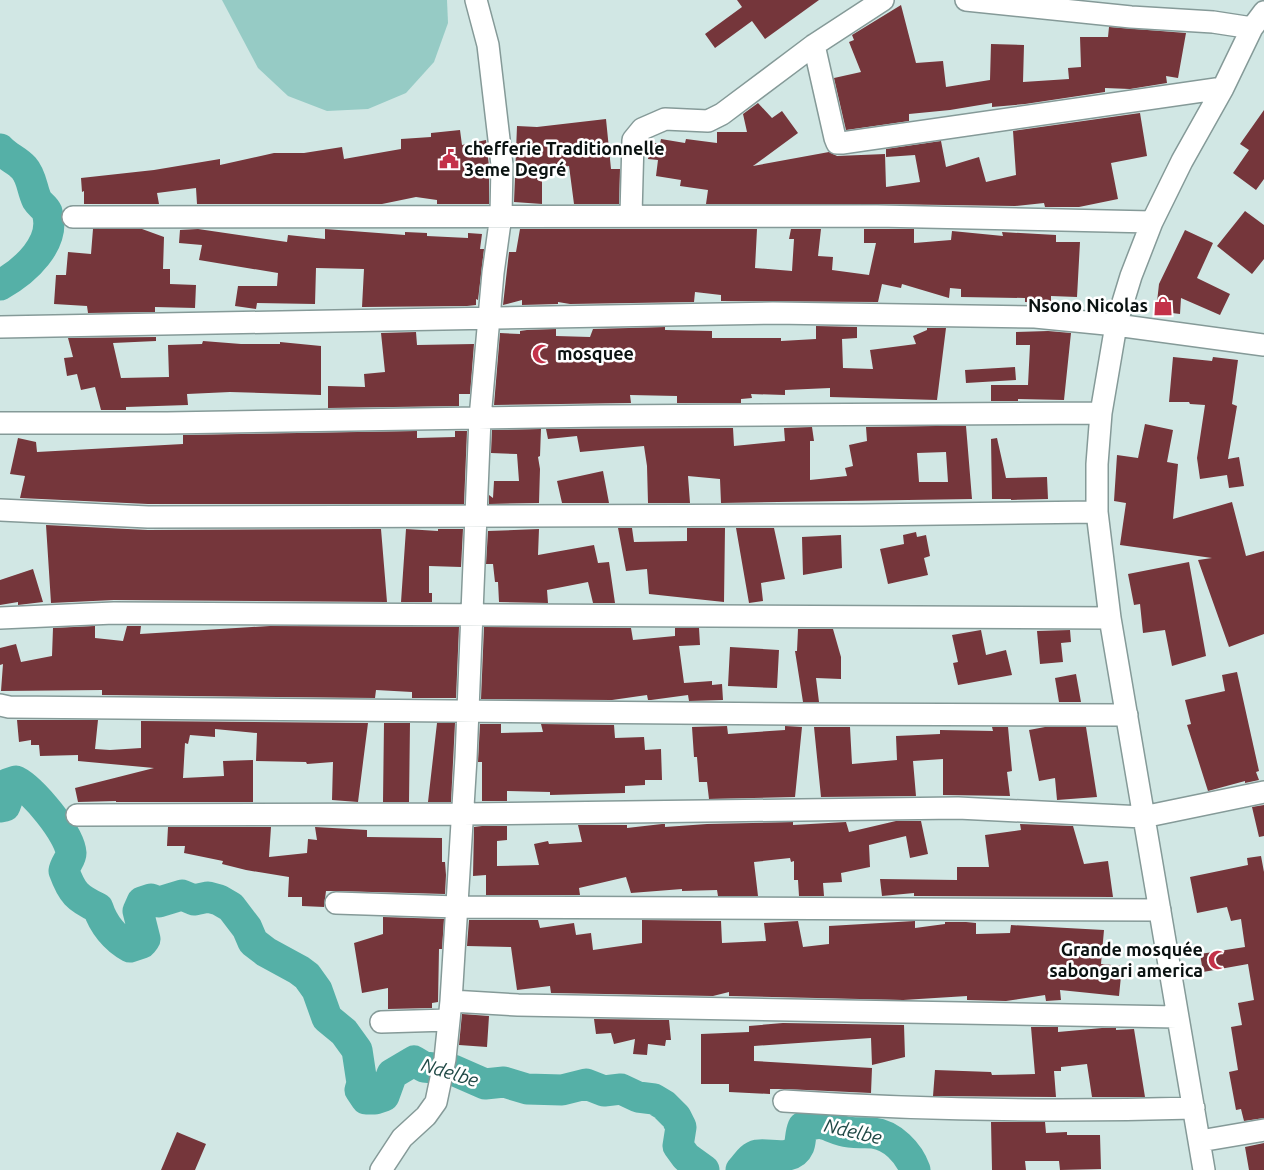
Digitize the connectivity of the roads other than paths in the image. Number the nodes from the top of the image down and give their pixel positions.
1 (476, 0) edge
2 (883, 0) edge
3 (966, 0) edge
4 (1261, 17) edge
5 (814, 45) junction
6 (1223, 88) junction
7 (501, 215) junction
8 (631, 215) junction
9 (73, 217) dead end
10 (1152, 222) junction
11 (491, 319) junction
12 (1116, 325) junction
13 (0, 327) edge
14 (1264, 345) edge
15 (1101, 413) junction
16 (480, 418) junction
17 (0, 423) edge
18 (0, 510) edge
19 (1097, 512) junction
20 (477, 516) junction
21 (473, 616) junction
22 (0, 618) edge
23 (1110, 618) junction
24 (0, 705) edge
25 (468, 710) junction
26 (1127, 714) junction
27 (1264, 792) edge
28 (77, 814) dead end
29 (463, 814) junction
30 (1143, 817) junction
31 (336, 903) dead end
32 (457, 907) junction
33 (1160, 910) junction
34 (449, 1010) junction
35 (1178, 1016) junction
36 (381, 1022) dead end
37 (784, 1101) dead end
38 (1194, 1108) junction
39 (1264, 1130) edge
40 (1200, 1140) junction
41 (381, 1170) edge
42 (1204, 1170) edge

1 - 7 street
2 - 5 street
3 - 4 street
4 - 6 street
5 - 6 street
5 - 8 street
6 - 10 street
7 - 8 street
7 - 9 street
7 - 11 street
8 - 10 street
10 - 12 street
11 - 12 street
11 - 13 street
11 - 16 street
12 - 14 street
12 - 15 street
15 - 16 street
15 - 19 street
16 - 17 street
16 - 20 street
18 - 20 street
19 - 20 street
19 - 23 street
20 - 21 street
21 - 22 street
21 - 23 street
21 - 25 street
23 - 26 street
24 - 25 street
25 - 26 street
25 - 29 street
26 - 30 street
27 - 30 street
28 - 29 street
29 - 30 street
29 - 32 street
30 - 33 street
31 - 32 street
32 - 33 street
32 - 34 street
33 - 35 street
34 - 35 street
34 - 36 street
34 - 41 street
35 - 38 street
37 - 38 street
38 - 40 street
39 - 40 street
40 - 42 street

